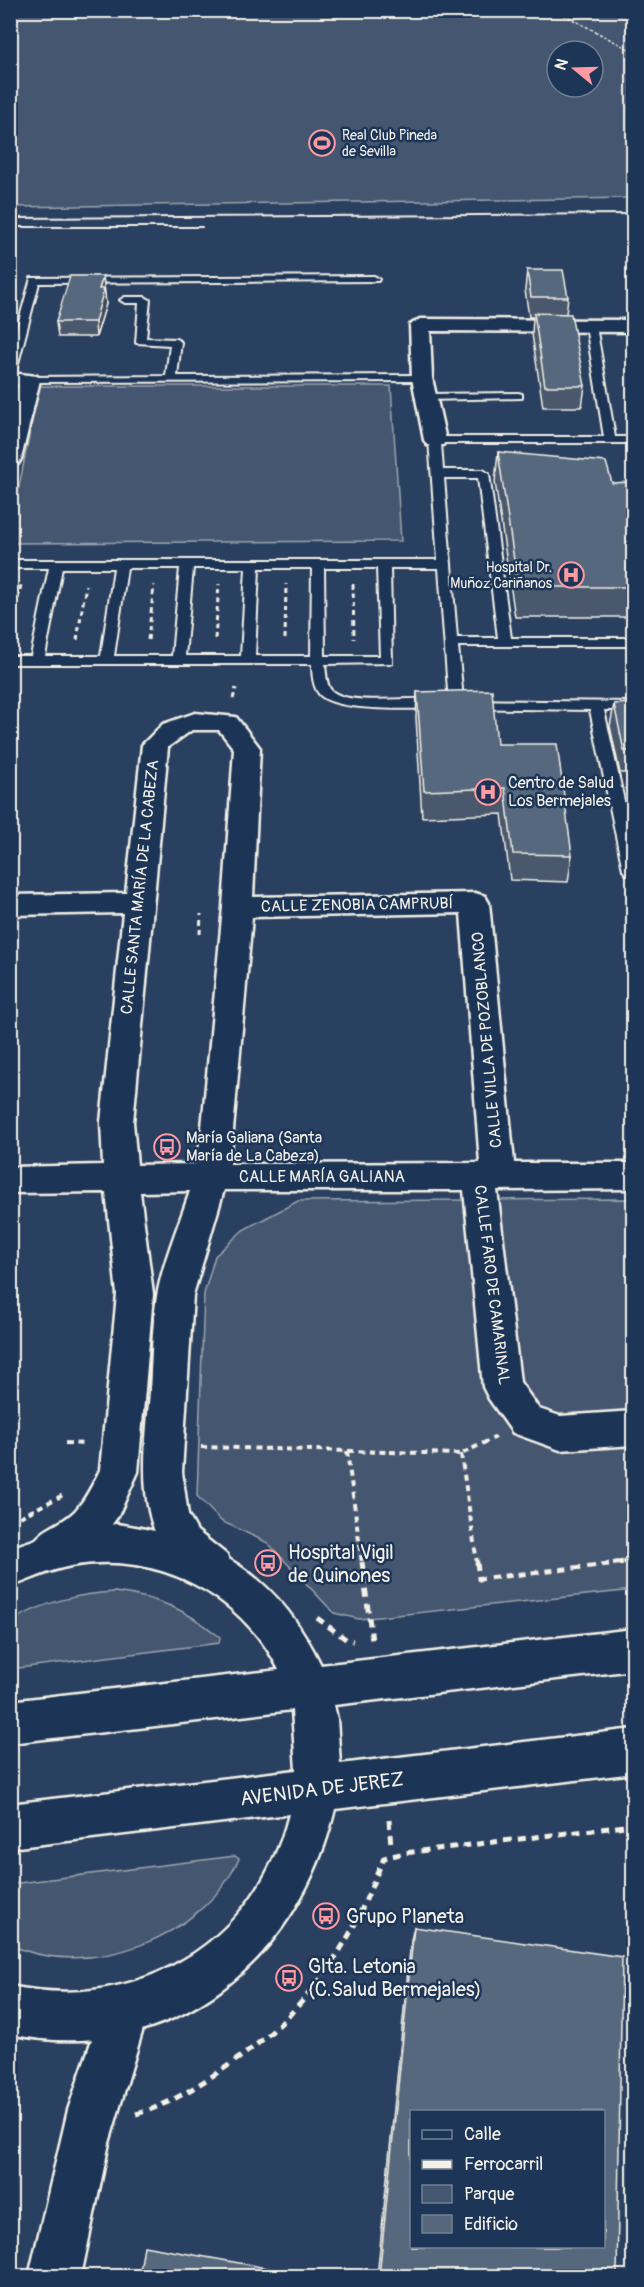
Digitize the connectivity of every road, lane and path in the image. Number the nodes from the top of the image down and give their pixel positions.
1 (555, 10) edge
2 (633, 52) edge
3 (374, 279) dead end
4 (125, 300) dead end
5 (591, 326) junction
6 (633, 326) edge
7 (17, 378) edge
8 (171, 379) junction
9 (424, 388) junction
10 (518, 396) dead end
11 (435, 440) junction
12 (610, 440) junction
13 (633, 440) edge
14 (10, 459) edge
15 (437, 474) junction
16 (10, 564) edge
17 (25, 564) junction
18 (56, 564) junction
19 (90, 564) junction
20 (121, 564) junction
21 (156, 564) junction
22 (187, 564) junction
23 (220, 564) junction
24 (253, 564) junction
25 (287, 564) junction
26 (318, 564) junction
27 (352, 564) junction
28 (383, 564) junction
29 (444, 564) junction
30 (10, 634) edge
31 (451, 642) junction
32 (505, 642) junction
33 (633, 642) edge
34 (10, 660) edge
35 (38, 660) junction
36 (74, 660) junction
37 (107, 660) junction
38 (145, 660) junction
39 (178, 660) junction
40 (213, 660) junction
41 (248, 660) junction
42 (285, 660) junction
43 (318, 660) junction
44 (354, 660) junction
45 (456, 704) junction
46 (596, 706) junction
47 (633, 706) edge
48 (631, 870) dead end
49 (137, 903) junction
50 (475, 903) joint
51 (10, 905) edge
52 (238, 907) junction
53 (488, 1176) junction
54 (633, 1176) edge
55 (211, 1177) junction
56 (121, 1178) junction
57 (10, 1180) edge
58 (526, 1421) junction
59 (633, 1428) edge
60 (65, 1443) dead end
61 (86, 1444) dead end
62 (199, 1446) dead end
63 (347, 1451) junction
64 (461, 1454) junction
65 (64, 1494) dead end
66 (10, 1522) edge
67 (25, 1562) edge
68 (633, 1562) edge
69 (215, 1570) junction
70 (311, 1613) dead end
71 (633, 1649) edge
72 (308, 1687) junction
73 (10, 1722) edge
74 (633, 1751) edge
75 (316, 1790) junction
76 (389, 1814) dead end
77 (633, 1825) edge
78 (10, 1826) edge
79 (391, 1846) dead end
80 (10, 2010) edge
81 (124, 2012) junction
82 (131, 2118) dead end
83 (56, 2277) edge

1 - 2 path
3 - 7 lane
4 - 8 lane
5 - 6 street
5 - 9 street
5 - 12 lane
7 - 8 lane
7 - 14 street
8 - 9 lane
9 - 10 lane
9 - 11 street
11 - 12 lane
11 - 15 lane
12 - 13 lane
15 - 29 lane
15 - 32 lane
16 - 17 lane
17 - 18 lane
17 - 30 path
18 - 19 lane
18 - 35 lane
19 - 20 lane
19 - 36 path
20 - 21 lane
20 - 37 lane
21 - 22 lane
21 - 38 path
22 - 23 lane
22 - 39 lane
23 - 24 lane
23 - 40 path
24 - 25 lane
24 - 41 lane
25 - 26 lane
25 - 42 path
26 - 27 lane
26 - 43 lane
27 - 28 lane
27 - 44 path
28 - 29 lane
28 - 44 lane
29 - 31 lane
31 - 32 lane
31 - 45 lane
32 - 33 lane
34 - 35 lane
35 - 36 lane
36 - 37 lane
37 - 38 lane
38 - 39 lane
39 - 40 lane
40 - 41 lane
41 - 42 lane
42 - 43 lane
43 - 44 lane
43 - 45 lane
45 - 46 lane
46 - 47 lane
46 - 48 lane
49 - 51 street
49 - 52 street, CALLE SANTA MARÍA DE LA CABEZA
49 - 56 street, CALLE SANTA MARÍA DE LA CABEZA
50 - 52 street, CALLE ZENOBIA CAMPRUBÍ
50 - 53 street, CALLE VILLA DE POZOBLANCO
52 - 55 street, CALLE SANTA MARÍA DE LA CABEZA
53 - 54 street, CALLE MARÍA GALIANA
53 - 55 street, CALLE MARÍA GALIANA
53 - 58 street, CALLE FARO DE CAMARINAL
55 - 56 street, CALLE MARÍA GALIANA
55 - 69 street, CALLE SANTA MARÍA DE LA CABEZA
56 - 57 street, CALLE MARÍA GALIANA
56 - 67 street, CALLE SANTA MARÍA DE LA CABEZA
58 - 59 street
58 - 64 path
60 - 61 path
62 - 63 path
63 - 64 path
63 - 70 path
64 - 68 path
65 - 66 path
67 - 69 street
69 - 72 street
71 - 72 street
72 - 73 street
72 - 75 street
74 - 75 street, AVENIDA DE JEREZ
75 - 78 street, AVENIDA DE JEREZ
75 - 81 street
76 - 79 path
77 - 82 path
80 - 81 street
81 - 83 street

